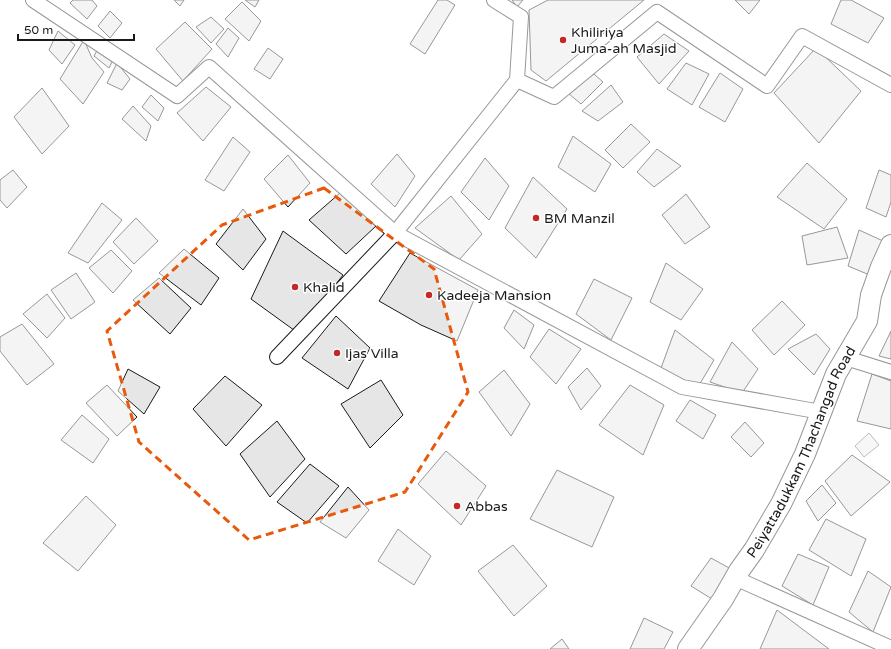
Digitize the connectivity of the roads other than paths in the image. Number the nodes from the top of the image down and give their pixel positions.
1 (34, 0) edge
2 (494, 0) edge
3 (517, 80) junction
4 (891, 85) edge
5 (395, 233) junction
6 (891, 245) edge
7 (277, 357) dead end
8 (846, 358) junction
9 (891, 372) edge
10 (821, 412) junction
11 (735, 578) junction
12 (891, 648) edge
13 (688, 649) edge

1 - 5 street
2 - 3 street
3 - 4 street
3 - 5 street
5 - 7 street
5 - 10 street
6 - 8 main road, Peiyattadukkam Thachangad Road
8 - 9 street
8 - 10 main road, Peiyattadukkam Thachangad Road
10 - 11 main road, Peiyattadukkam Thachangad Road
11 - 12 street
11 - 13 main road, Peiyattadukkam Thachangad Road

